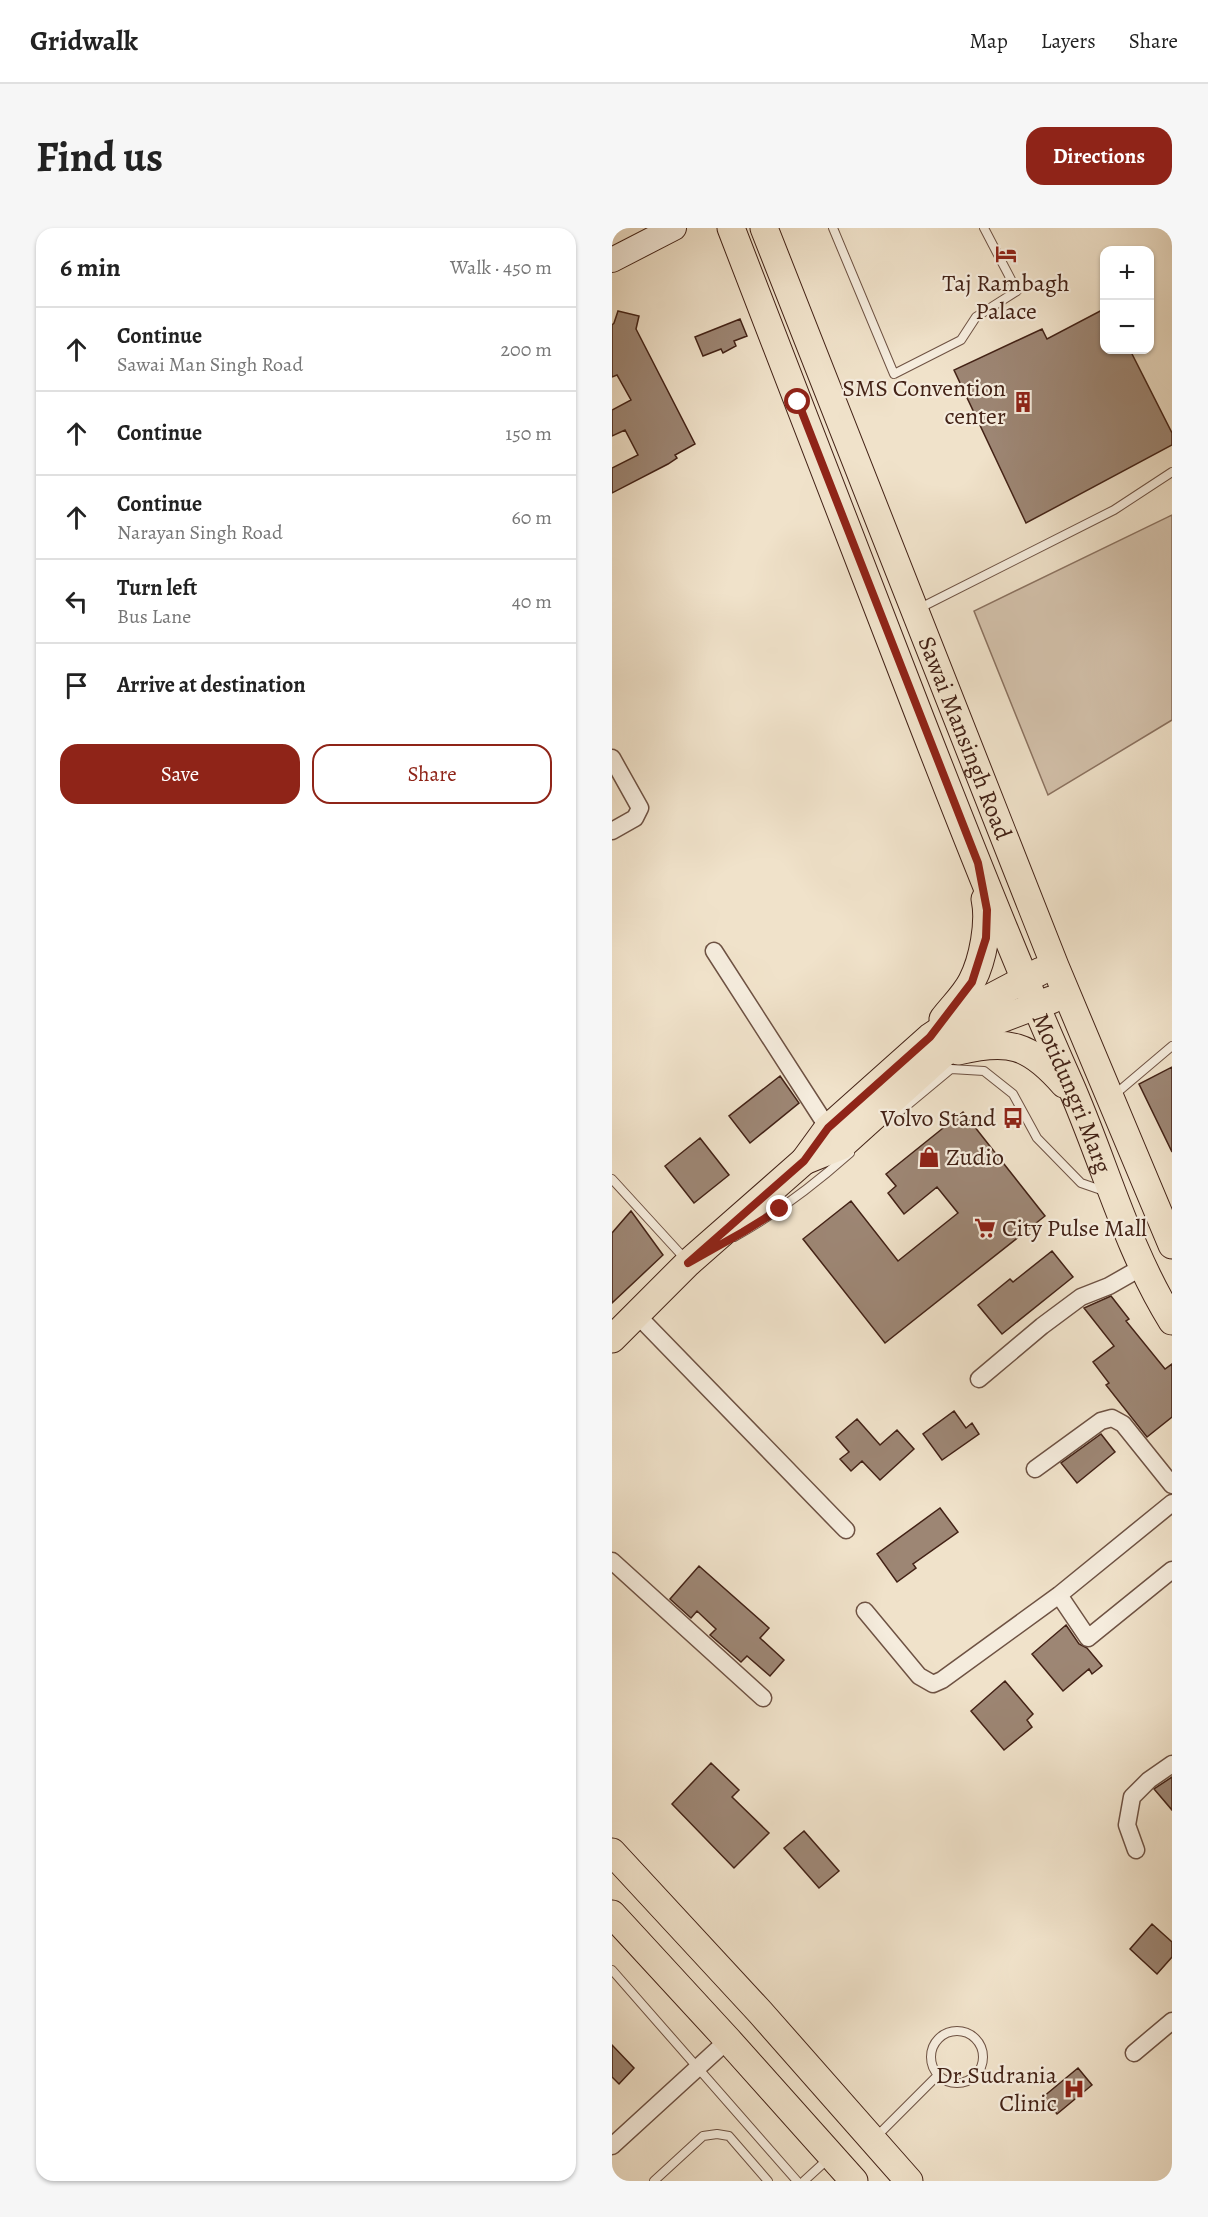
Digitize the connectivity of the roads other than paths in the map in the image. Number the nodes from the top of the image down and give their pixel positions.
1 (674, 228) edge
2 (731, 228) edge
3 (764, 228) edge
4 (833, 228) edge
5 (984, 228) edge
6 (612, 260) edge
7 (1172, 472) edge
8 (915, 610) junction
9 (612, 758) edge
10 (612, 831) edge
11 (978, 863) junction
12 (714, 951) dead end
13 (1054, 966) junction
14 (1025, 978) junction
15 (1067, 995) junction
16 (1035, 1005) junction
17 (937, 1045) junction
18 (1172, 1046) edge
19 (1110, 1098) junction
20 (1076, 1099) junction
21 (883, 1125) dead end
22 (828, 1128) junction
23 (857, 1148) dead end
24 (804, 1161) junction
25 (612, 1179) edge
26 (1113, 1194) junction
27 (1172, 1245) edge
28 (688, 1263) junction
29 (1144, 1266) junction
30 (636, 1315) junction
31 (1172, 1321) edge
32 (612, 1339) edge
33 (979, 1379) dead end
34 (1035, 1469) dead end
35 (1172, 1485) edge
36 (1172, 1503) edge
37 (846, 1530) dead end
38 (612, 1561) edge
39 (1172, 1570) edge
40 (1059, 1595) junction
41 (865, 1611) dead end
42 (763, 1698) dead end
43 (1172, 1764) edge
44 (1136, 1850) dead end
45 (612, 1852) edge
46 (612, 1914) edge
47 (612, 1970) edge
48 (1172, 2021) edge
49 (728, 2040) junction
50 (1134, 2053) dead end
51 (699, 2067) junction
52 (938, 2075) junction
53 (864, 2131) junction
54 (612, 2146) edge
55 (829, 2153) junction
56 (850, 2180) edge
57 (654, 2181) edge
58 (768, 2181) edge
59 (797, 2181) edge
60 (804, 2181) edge
61 (909, 2181) edge

1 - 6 street
2 - 11 main road
3 - 8 main road, Sawai Mansingh Road
4 - 5 lane
7 - 8 lane
8 - 13 main road, Sawai Mansingh Road
9 - 10 street
11 - 14 main road, Motidungri Marg
11 - 17 main road
12 - 22 street
13 - 14 main road
13 - 15 main road, Sawai Mansingh Road
14 - 16 main road, Motidungri Marg
14 - 17 main road
15 - 16 main road
15 - 19 main road, Sawai Mansingh Road
16 - 17 main road
16 - 20 main road, Motidungri Marg
17 - 20 main road
17 - 22 main road
17 - 24 main road
18 - 19 lane
19 - 27 main road, Sawai Mansingh Road
20 - 26 main road, Motidungri Marg
21 - 26 lane
22 - 24 main road
23 - 28 lane
24 - 28 main road
25 - 28 lane
26 - 29 main road, Motidungri Marg
28 - 30 main road
29 - 31 main road, Motidungri Marg
29 - 33 street
30 - 32 main road
30 - 37 street
34 - 35 street
36 - 40 street
38 - 42 street
39 - 40 street
40 - 41 street
43 - 44 street
45 - 53 main road
46 - 49 main road
47 - 51 lane
48 - 50 street
49 - 51 street
49 - 55 main road
51 - 54 street
51 - 59 lane
52 - 52 lane
52 - 53 lane
53 - 55 main road
53 - 61 main road
55 - 56 main road
55 - 60 lane
57 - 58 lane

